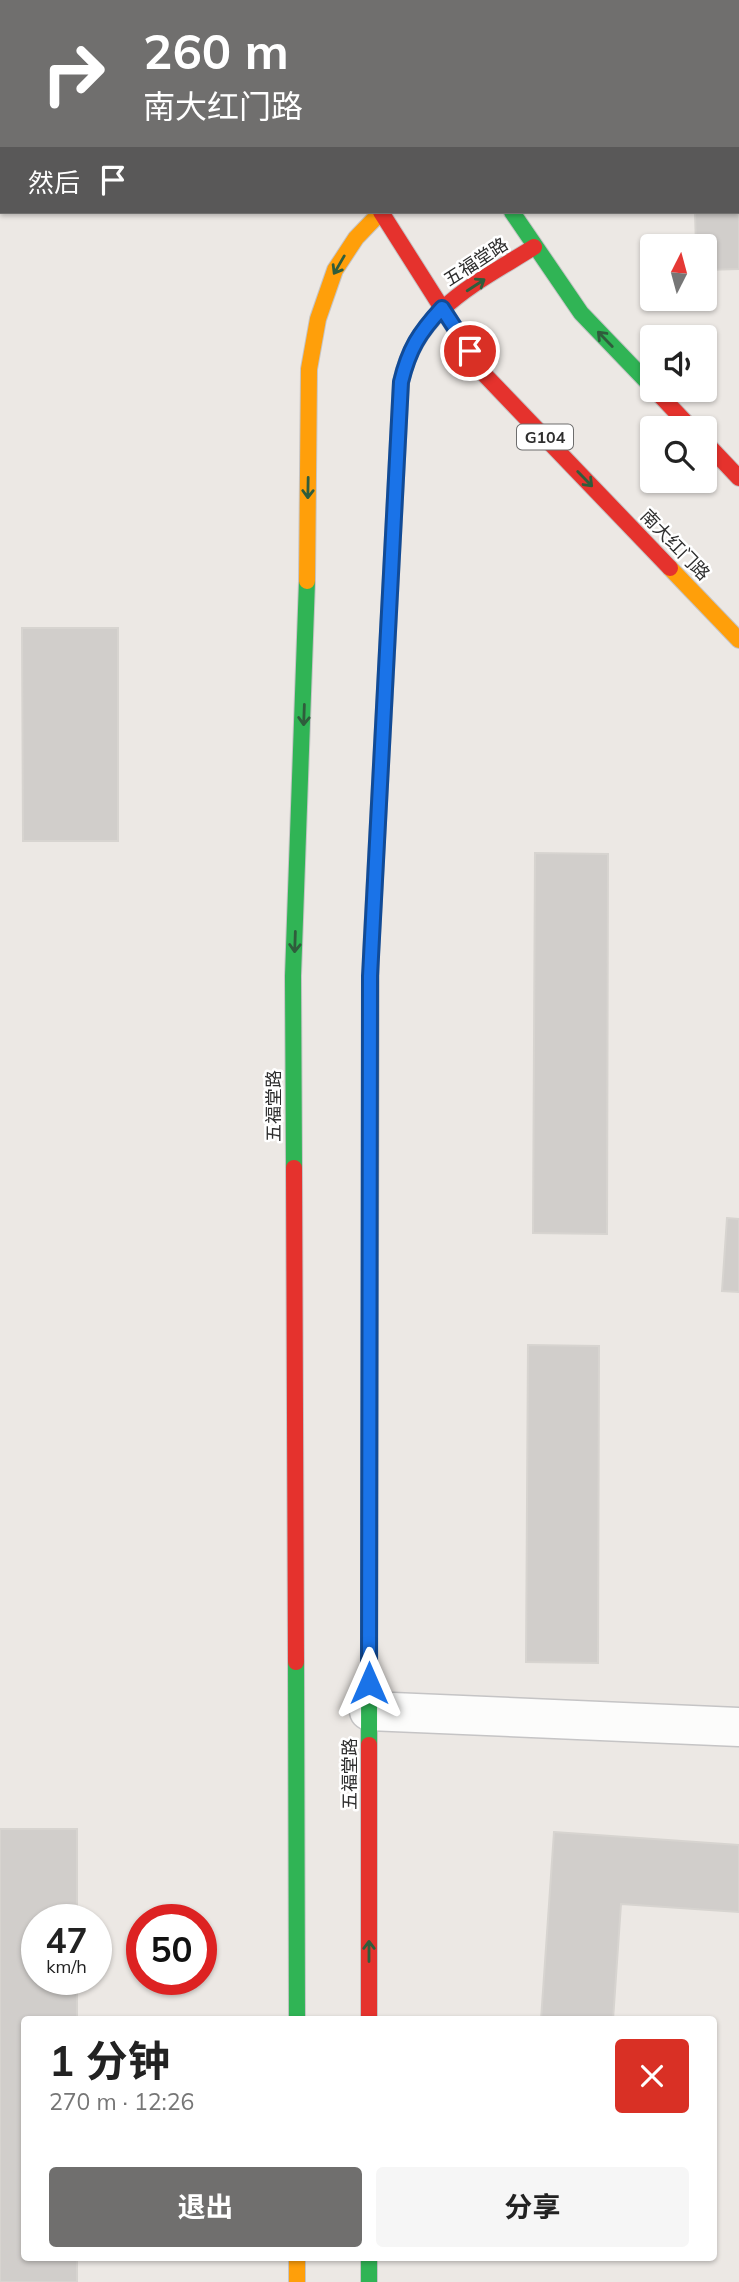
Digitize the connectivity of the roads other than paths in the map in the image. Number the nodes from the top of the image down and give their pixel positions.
1 (379, 214) edge
2 (382, 214) edge
3 (513, 214) edge
4 (534, 247) junction
5 (442, 308) junction
6 (640, 374) edge
7 (666, 402) edge
8 (680, 416) edge
9 (717, 455) edge
10 (739, 478) edge
11 (739, 640) edge
12 (369, 1711) junction
13 (739, 1727) edge
14 (297, 2016) edge
15 (369, 2016) edge
16 (297, 2261) edge
17 (369, 2261) edge
18 (298, 2282) edge
19 (369, 2282) edge

1 -> 14 main road, 五福堂路
2 - 5 main road, 南大红门路 / G104
3 - 4 main road
5 -> 4 main road, 五福堂路
6 -> 4 main road
5 -> 11 main road, 南大红门路 / G104
5 - 12 main road, 五福堂路
7 - 8 main road
9 - 10 main road
12 - 13 street
15 -> 12 main road, 五福堂路
16 - 18 main road
17 - 19 main road

